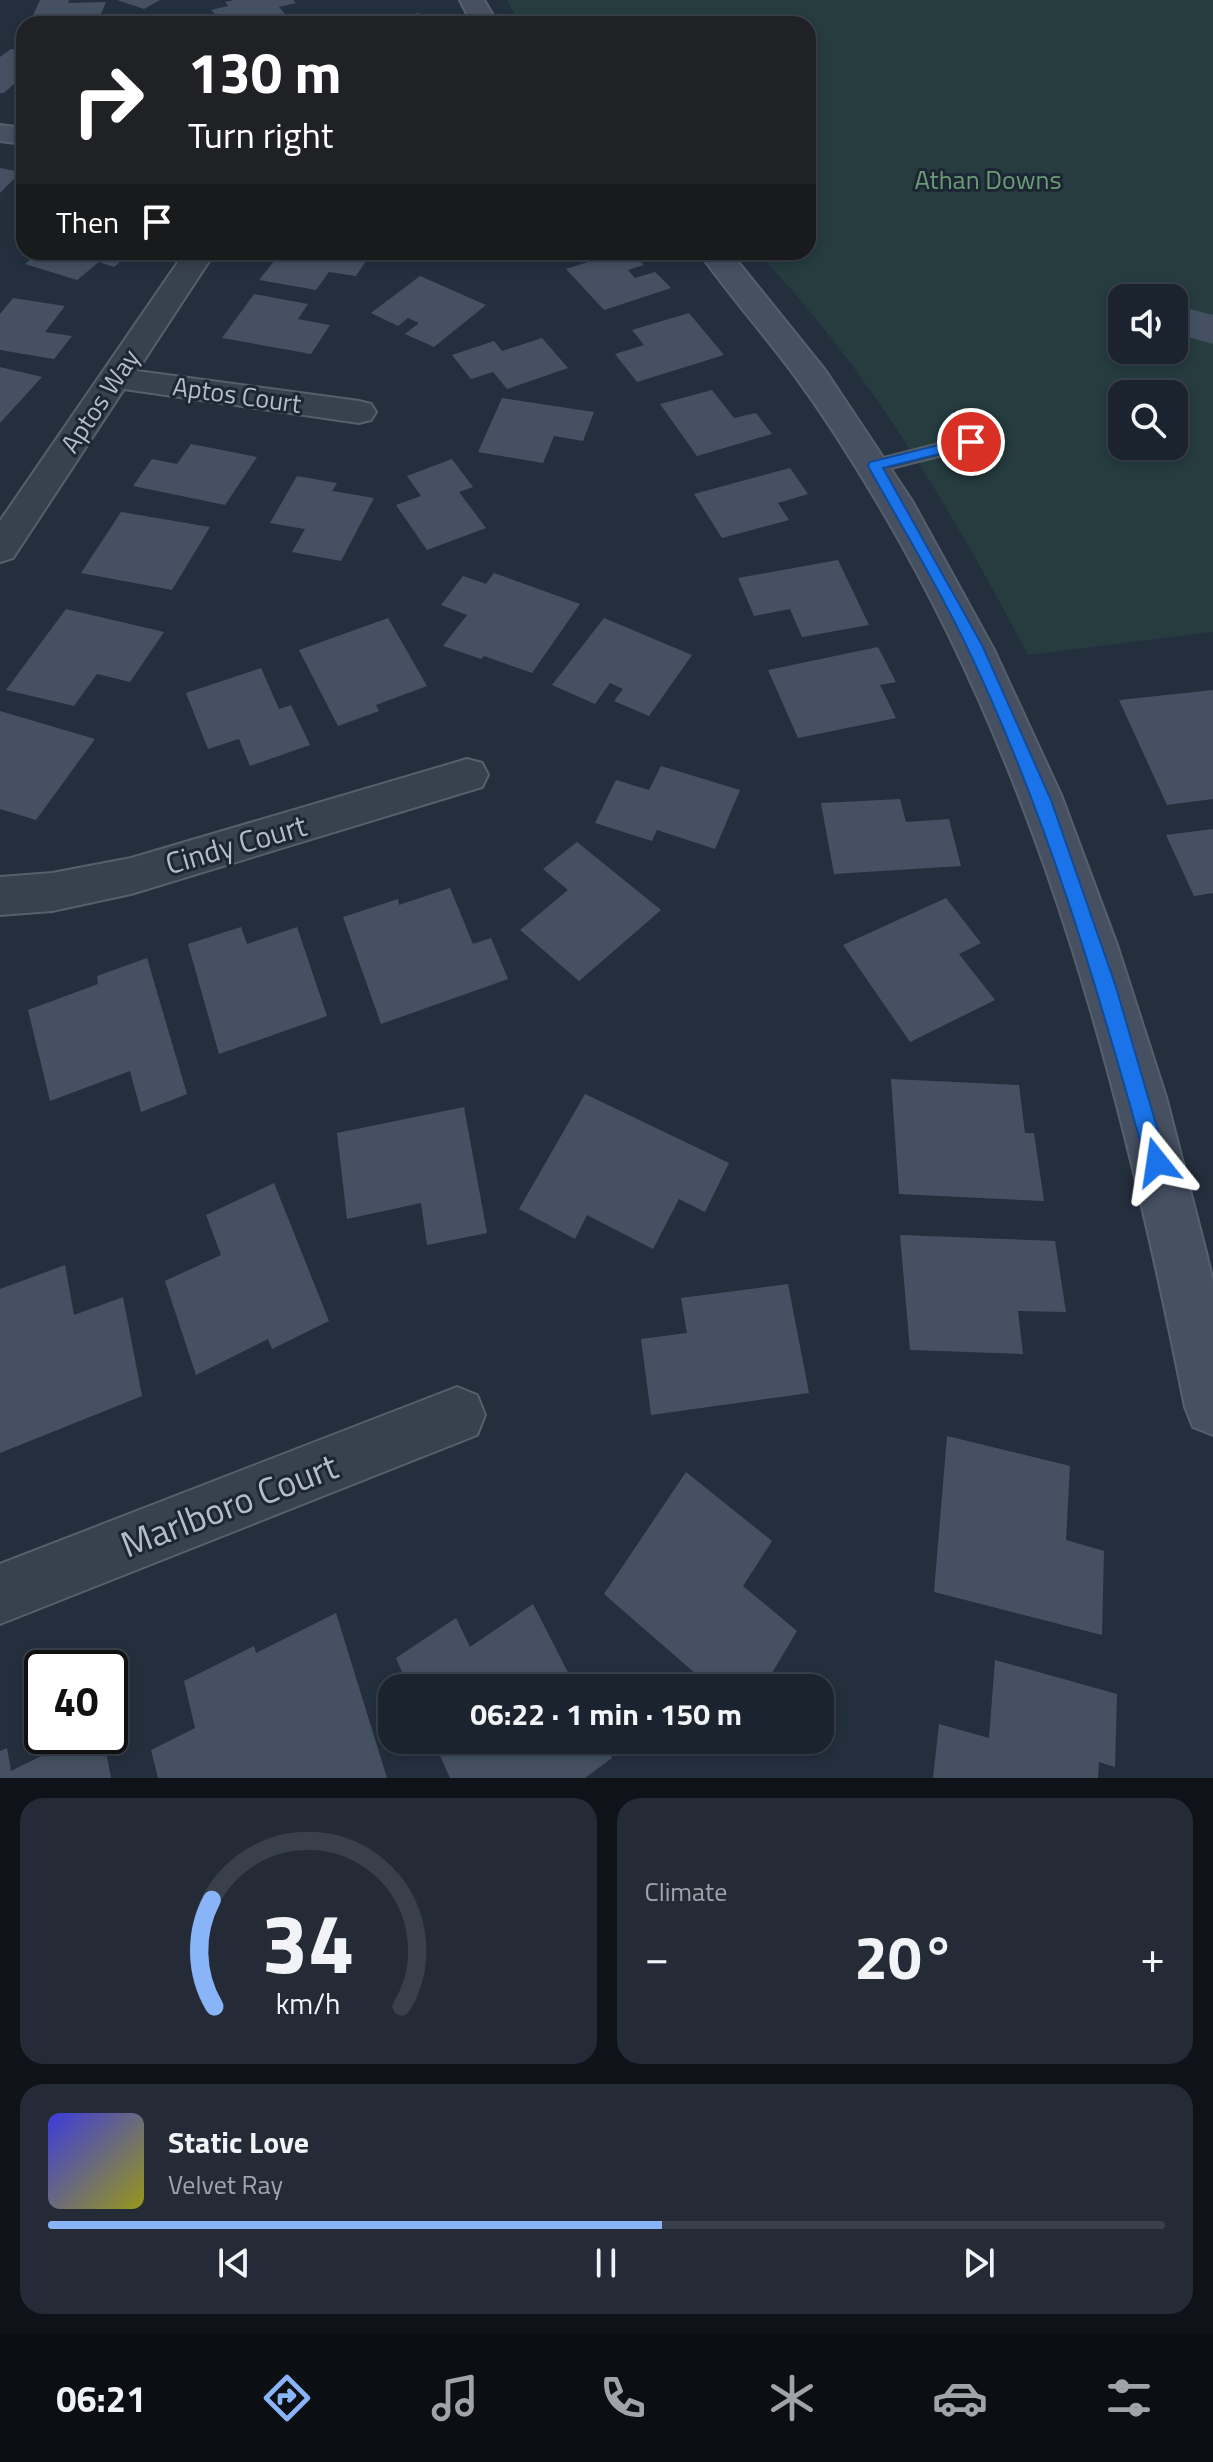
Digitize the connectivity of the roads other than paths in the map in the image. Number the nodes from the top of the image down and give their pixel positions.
1 (195, 260) edge
2 (721, 260) edge
3 (116, 378) junction
4 (359, 412) dead end
5 (971, 442) dead end
6 (875, 466) junction
7 (0, 549) edge
8 (467, 775) dead end
9 (0, 896) edge
10 (1204, 1318) edge
11 (1213, 1407) edge
12 (457, 1415) dead end
13 (0, 1594) edge

1 - 3 street, Aptos Way
2 - 6 street
3 - 4 street, Aptos Court
3 - 7 street, Aptos Way
5 - 6 lane
6 - 10 street
8 - 9 street, Cindy Court
10 - 11 street
12 - 13 street, Marlboro Court

